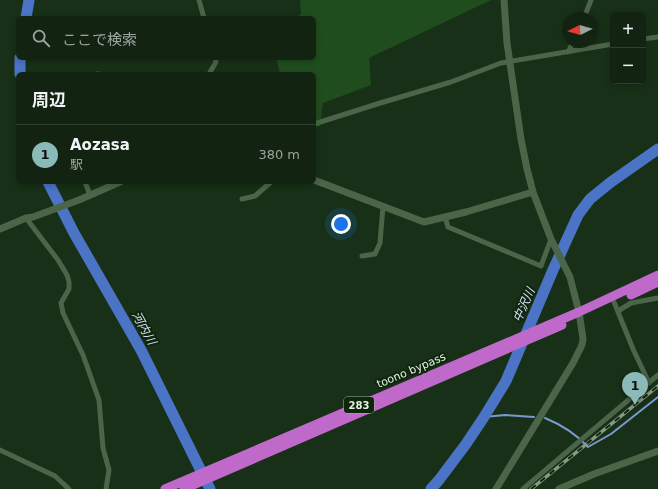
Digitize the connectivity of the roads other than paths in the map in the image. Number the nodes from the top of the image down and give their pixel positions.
1 (199, 0) edge
2 (504, 0) edge
3 (591, 0) edge
4 (586, 12) edge
5 (203, 16) edge
6 (658, 37) edge
7 (646, 39) edge
8 (610, 45) edge
9 (570, 48) edge
10 (568, 52) junction
11 (216, 60) edge
12 (510, 60) junction
13 (210, 72) edge
14 (316, 123) edge
15 (316, 181) edge
16 (86, 184) edge
17 (115, 184) edge
18 (269, 184) edge
19 (533, 192) junction
20 (90, 195) junction
21 (242, 199) dead end
22 (383, 206) junction
23 (30, 217) junction
24 (445, 217) junction
25 (0, 229) edge
26 (551, 239) junction
27 (362, 256) dead end
28 (658, 275) edge
29 (658, 282) edge
30 (658, 298) edge
31 (616, 307) junction
32 (580, 315) junction
33 (539, 332) junction
34 (658, 375) edge
35 (649, 383) junction
36 (272, 447) junction
37 (0, 450) edge
38 (658, 451) edge
39 (210, 474) junction
40 (69, 489) edge
41 (106, 489) edge
42 (165, 489) edge
43 (184, 489) edge
44 (496, 489) edge
45 (523, 489) edge
46 (559, 489) edge

1 - 5 street
2 - 12 street
3 - 4 street
6 - 7 street
8 - 10 street
9 - 10 street
10 - 12 street
11 - 13 street
12 - 14 street
12 - 19 street
15 - 22 street
16 - 20 street
17 - 20 street
18 - 21 street
19 - 24 street
19 - 26 street
20 - 23 street
22 - 24 street
22 - 27 street
23 - 25 street
23 - 41 street
24 - 26 street
26 - 32 street
28 - 32 highway, 283
29 - 31 highway, 283
30 - 31 street
31 - 32 highway, 283
31 - 35 street
32 - 33 highway, toono bypass / 283
32 - 44 street
33 - 36 highway, toono bypass / 283
33 - 36 highway, toono bypass / 283
34 - 35 street
35 - 45 street
36 - 39 highway, toono bypass / 283
37 - 40 street
38 - 46 street
39 - 42 highway, toono bypass / 283
39 - 43 highway, toono bypass / 283

